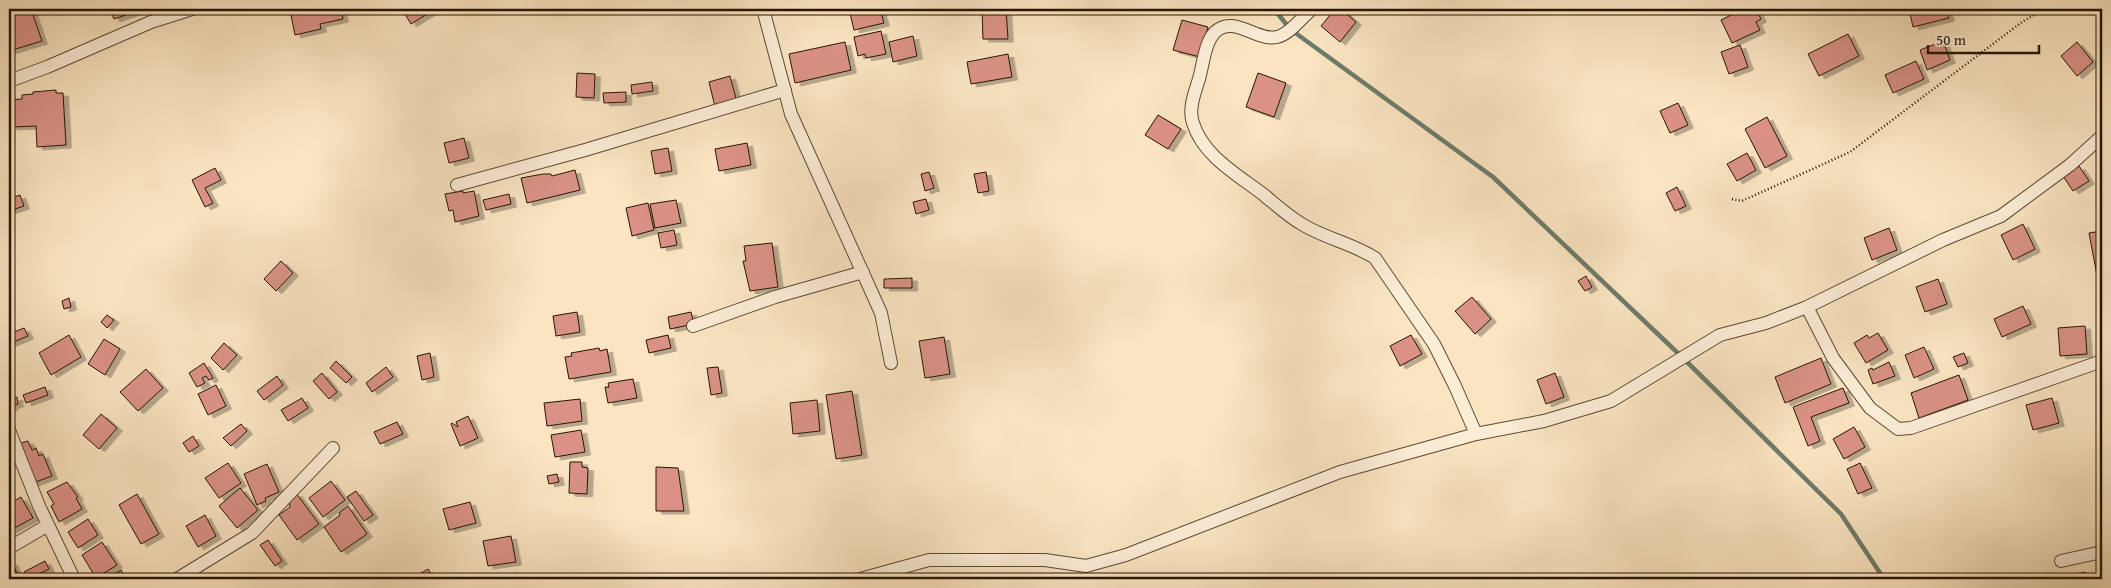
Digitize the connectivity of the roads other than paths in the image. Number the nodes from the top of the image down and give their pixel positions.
1 (192, 9) edge
2 (763, 9) edge
3 (1312, 9) edge
4 (9, 81) edge
5 (785, 90) junction
6 (2102, 136) edge
7 (457, 185) dead end
8 (863, 272) junction
9 (1807, 307) junction
10 (692, 326) dead end
11 (2102, 361) edge
12 (891, 362) dead end
13 (9, 430) edge
14 (1476, 434) junction
15 (333, 448) dead end
16 (48, 526) junction
17 (9, 548) edge
18 (2102, 552) edge
19 (2061, 561) dead end
20 (74, 579) edge
21 (177, 579) edge
22 (860, 579) edge

1 - 4 street
2 - 5 street
3 - 14 street
5 - 7 street
5 - 8 street
6 - 9 street
8 - 10 street
8 - 12 street
9 - 11 street
9 - 14 street
13 - 16 street
14 - 22 street
15 - 21 street
16 - 17 street
16 - 20 street
18 - 19 street

